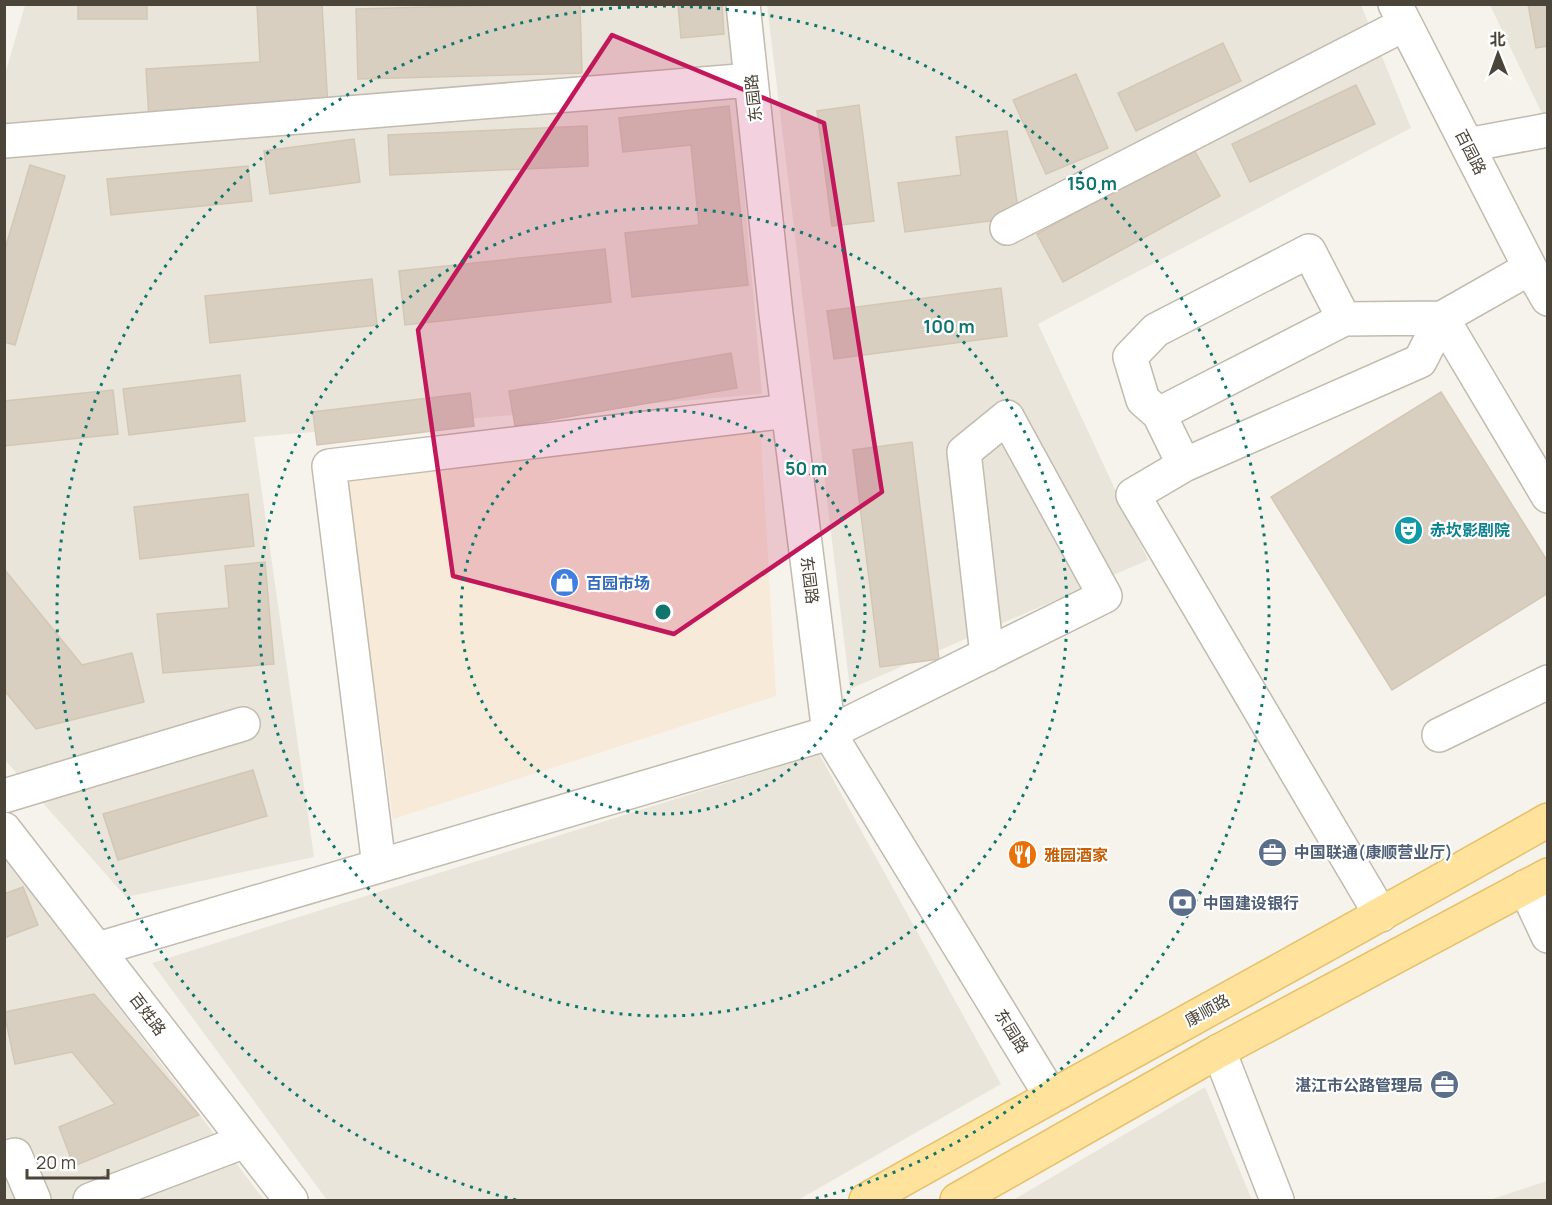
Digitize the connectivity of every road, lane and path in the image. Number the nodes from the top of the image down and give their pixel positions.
1 (743, 4) edge
2 (1400, 14) edge
3 (751, 80) junction
4 (1548, 130) edge
5 (4, 141) edge
6 (1467, 145) junction
7 (1008, 228) dead end
8 (1530, 268) junction
9 (1548, 299) edge
10 (1442, 318) junction
11 (1344, 319) junction
12 (788, 411) junction
13 (1159, 414) junction
14 (1184, 465) junction
15 (1548, 496) edge
16 (987, 655) junction
17 (1548, 682) edge
18 (243, 724) dead end
19 (829, 733) junction
20 (1439, 735) dead end
21 (4, 796) edge
22 (1548, 820) edge
23 (4, 829) edge
24 (379, 866) junction
25 (1536, 881) edge
26 (1381, 915) junction
27 (1548, 936) edge
28 (98, 949) junction
29 (1219, 1051) junction
30 (1051, 1096) junction
31 (245, 1141) junction
32 (4, 1158) edge
33 (34, 1200) edge
34 (90, 1200) edge
35 (291, 1200) edge
36 (866, 1200) edge
37 (957, 1200) edge
38 (1277, 1200) edge

1 - 3 street, 东园路
2 - 6 street, 百园路
2 - 7 street
3 - 5 street
3 - 12 street, 东园路
4 - 6 street
6 - 8 street, 百园路
8 - 9 street, 百园路
8 - 10 street
10 - 11 street
10 - 14 street
10 - 15 street
11 - 13 street
11 - 13 street
12 - 19 street, 东园路
12 - 24 street
13 - 14 street
14 - 26 street
16 - 16 street
16 - 19 street
17 - 20 street
18 - 21 street
19 - 24 street
19 - 30 street, 东园路
22 - 26 main road, 康顺路
23 - 28 street, 百姓路
24 - 28 street
25 - 27 street
25 - 29 main road
26 - 30 main road, 康顺路
28 - 31 street, 百姓路
29 - 37 main road
29 - 38 street
30 - 36 main road, 康顺路
31 - 34 street
31 - 35 street, 百姓路
32 - 33 street

